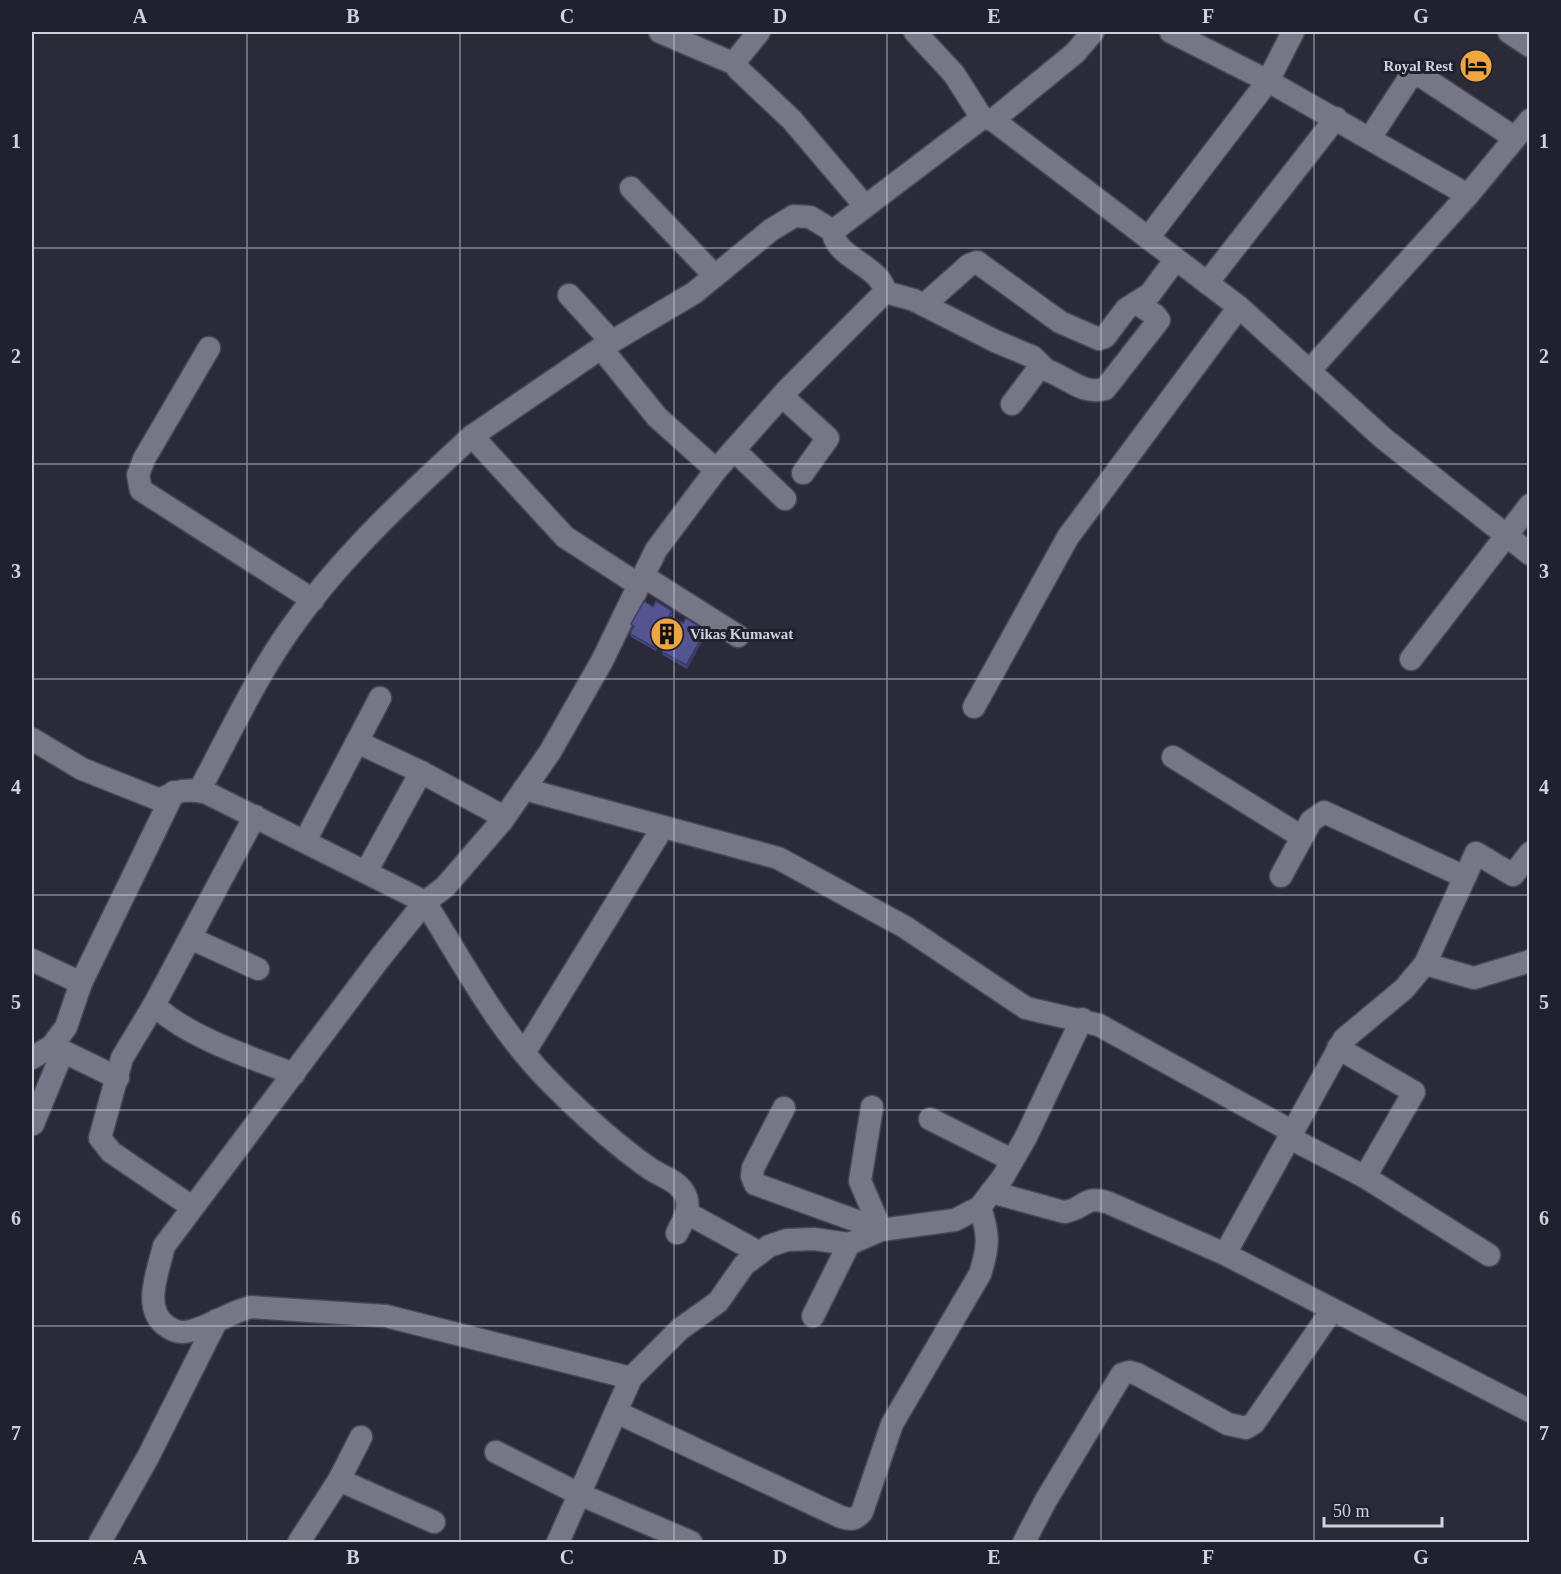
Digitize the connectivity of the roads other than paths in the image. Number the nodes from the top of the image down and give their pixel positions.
1 (660, 32) edge
2 (759, 32) edge
3 (915, 32) edge
4 (1093, 32) edge
5 (1171, 32) edge
6 (1293, 32) edge
7 (1509, 32) edge
8 (1530, 46) edge
9 (735, 64) junction
10 (1268, 81) junction
11 (1336, 118) junction
12 (988, 119) junction
13 (1530, 120) edge
14 (1370, 138) junction
15 (1515, 138) junction
16 (631, 188) dead end
17 (1468, 195) junction
18 (865, 206) junction
19 (833, 231) junction
20 (1148, 238) junction
21 (1176, 259) junction
22 (715, 276) junction
23 (1207, 283) junction
24 (885, 292) junction
25 (569, 295) dead end
26 (1136, 303) junction
27 (924, 305) junction
28 (1239, 307) junction
29 (606, 345) junction
30 (209, 348) dead end
31 (1045, 369) junction
32 (1310, 370) junction
33 (782, 396) junction
34 (1012, 404) dead end
35 (472, 436) junction
36 (734, 450) junction
37 (716, 470) junction
38 (803, 473) dead end
39 (785, 499) dead end
40 (1530, 505) edge
41 (1506, 536) junction
42 (1530, 554) edge
43 (641, 580) junction
44 (313, 600) junction
45 (738, 636) dead end
46 (1412, 659) dead end
47 (380, 698) dead end
48 (974, 707) dead end
49 (32, 739) edge
50 (357, 742) junction
51 (1173, 756) dead end
52 (421, 772) junction
53 (524, 789) junction
54 (199, 791) junction
55 (174, 792) junction
56 (255, 816) junction
57 (504, 817) junction
58 (663, 827) junction
59 (1302, 837) junction
60 (305, 841) junction
61 (1530, 853) edge
62 (366, 872) junction
63 (1281, 876) dead end
64 (1465, 877) junction
65 (425, 902) junction
66 (190, 938) junction
67 (32, 960) edge
68 (1530, 961) edge
69 (1425, 964) junction
70 (258, 969) dead end
71 (81, 982) junction
72 (154, 1005) junction
73 (1082, 1019) junction
74 (57, 1048) junction
75 (1338, 1048) junction
76 (524, 1053) junction
77 (32, 1059) edge
78 (294, 1074) junction
79 (118, 1078) junction
80 (784, 1107) dead end
81 (872, 1107) dead end
82 (930, 1119) dead end
83 (33, 1124) edge
84 (1290, 1134) junction
85 (1012, 1160) junction
86 (1365, 1177) junction
87 (985, 1199) junction
88 (192, 1207) junction
89 (876, 1232) junction
90 (849, 1244) junction
91 (758, 1252) junction
92 (1225, 1254) junction
93 (1489, 1255) dead end
94 (1332, 1310) junction
95 (813, 1316) dead end
96 (217, 1320) junction
97 (631, 1378) junction
98 (1530, 1411) edge
99 (616, 1412) junction
100 (361, 1437) dead end
101 (495, 1452) dead end
102 (339, 1480) junction
103 (579, 1494) junction
104 (434, 1522) dead end
105 (99, 1542) edge
106 (299, 1542) edge
107 (558, 1542) edge
108 (691, 1542) edge
109 (1024, 1542) edge

1 - 9 street
2 - 9 street
3 - 12 street
4 - 12 street
5 - 10 street
6 - 10 street
7 - 8 street
9 - 18 street
10 - 11 street
10 - 20 street
11 - 14 street
11 - 23 street
12 - 18 street
12 - 20 street
13 - 15 street
14 - 15 street
14 - 17 street
15 - 17 street
16 - 22 street
17 - 32 street
18 - 19 street
19 - 22 street
19 - 24 street
20 - 21 street
21 - 23 street
21 - 26 street
22 - 29 street
23 - 28 street
24 - 27 street
24 - 33 street
25 - 29 street
26 - 27 street
26 - 31 street
27 - 31 street
28 - 32 street
28 - 48 street
29 - 35 street
29 - 37 street
30 - 44 street
31 - 34 street
32 - 41 street
33 - 36 street
33 - 38 street
35 - 43 street
35 - 44 street
36 - 37 street
36 - 39 street
37 - 43 street
40 - 41 street
41 - 42 street
41 - 46 street
43 - 45 street
43 - 53 street
44 - 54 street
47 - 50 street
49 - 55 street
50 - 52 street
50 - 60 street
51 - 59 street
52 - 57 street
52 - 62 street
53 - 57 street
53 - 58 street
54 - 55 street
54 - 56 street
55 - 71 street
56 - 60 street
56 - 66 street
57 - 65 street
58 - 73 street
58 - 76 street
59 - 63 street
59 - 64 street
60 - 62 street
61 - 64 street
62 - 65 street
64 - 69 street
65 - 76 street
65 - 78 street
66 - 70 street
66 - 72 street
67 - 71 street
68 - 69 street
69 - 75 street
71 - 74 street
72 - 78 street
72 - 79 street
73 - 84 street
73 - 85 street
74 - 77 street
74 - 79 street
74 - 83 street
75 - 84 street
75 - 86 street
76 - 91 street
78 - 88 street
79 - 88 street
80 - 89 street
81 - 89 street
82 - 85 street
84 - 86 street
84 - 92 street
85 - 87 street
86 - 93 street
87 - 89 street
87 - 92 street
87 - 99 street
88 - 96 street
89 - 90 street
90 - 91 street
90 - 95 street
91 - 97 street
92 - 94 street
94 - 98 street
94 - 109 street
96 - 97 street
96 - 105 street
97 - 99 street
99 - 103 street
100 - 102 street
101 - 103 street
102 - 104 street
102 - 106 street
103 - 107 street
103 - 108 street

